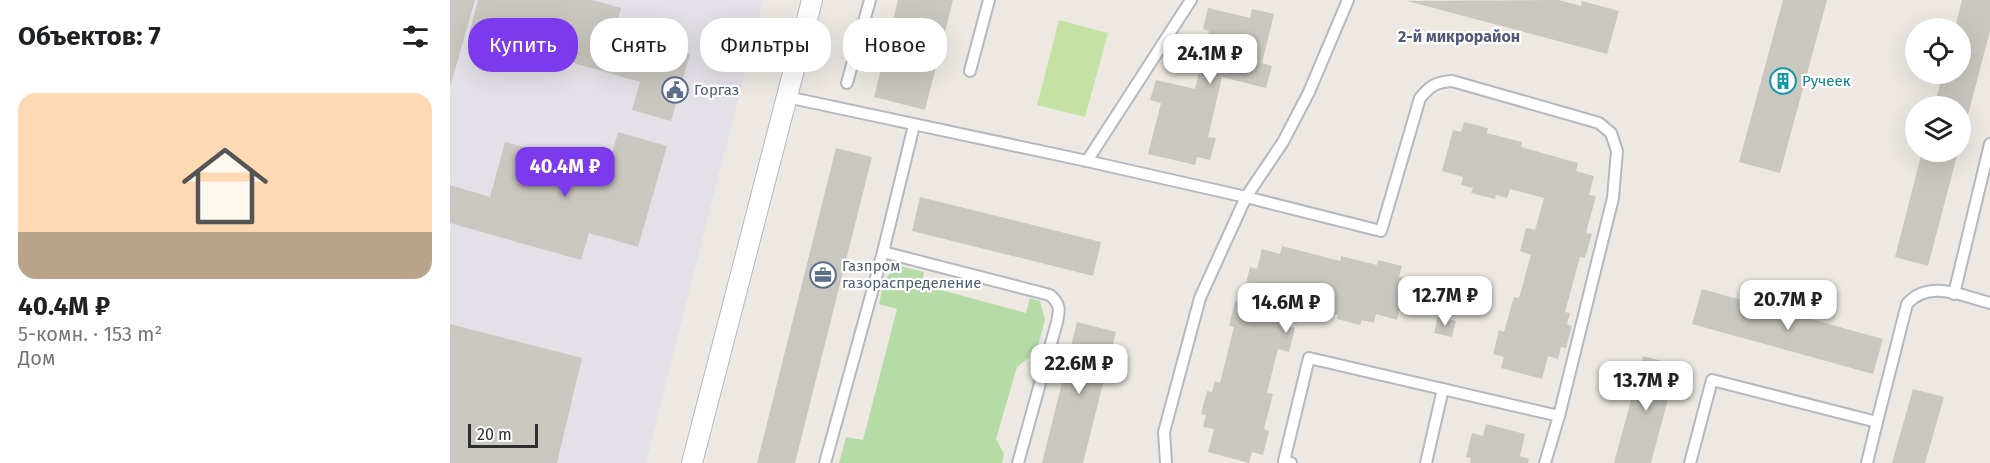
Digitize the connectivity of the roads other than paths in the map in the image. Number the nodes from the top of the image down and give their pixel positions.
1 (812, 0) edge
2 (870, 0) edge
3 (989, 0) edge
4 (1191, 0) edge
5 (1348, 0) edge
6 (970, 71) dead end
7 (847, 84) dead end
8 (787, 97) junction
9 (914, 125) junction
10 (1990, 144) edge
11 (1087, 161) junction
12 (1246, 197) junction
13 (884, 252) junction
14 (1954, 294) junction
15 (1990, 303) edge
16 (1443, 389) junction
17 (1559, 416) junction
18 (1877, 422) junction
19 (692, 463) edge
20 (825, 463) edge
21 (1018, 463) edge
22 (1166, 463) edge
23 (1291, 463) edge
24 (1426, 463) edge
25 (1545, 463) edge
26 (1690, 463) edge
27 (1867, 463) edge

1 - 8 street
2 - 7 lane
3 - 6 lane
4 - 11 lane
5 - 12 lane
8 - 9 lane
8 - 19 street
9 - 11 lane
9 - 13 lane
10 - 14 lane
11 - 12 lane
12 - 17 lane
12 - 22 lane
13 - 20 lane
13 - 21 lane
14 - 15 lane
14 - 18 lane
16 - 17 lane
16 - 23 lane
16 - 24 lane
17 - 25 lane
18 - 26 lane
18 - 27 lane

